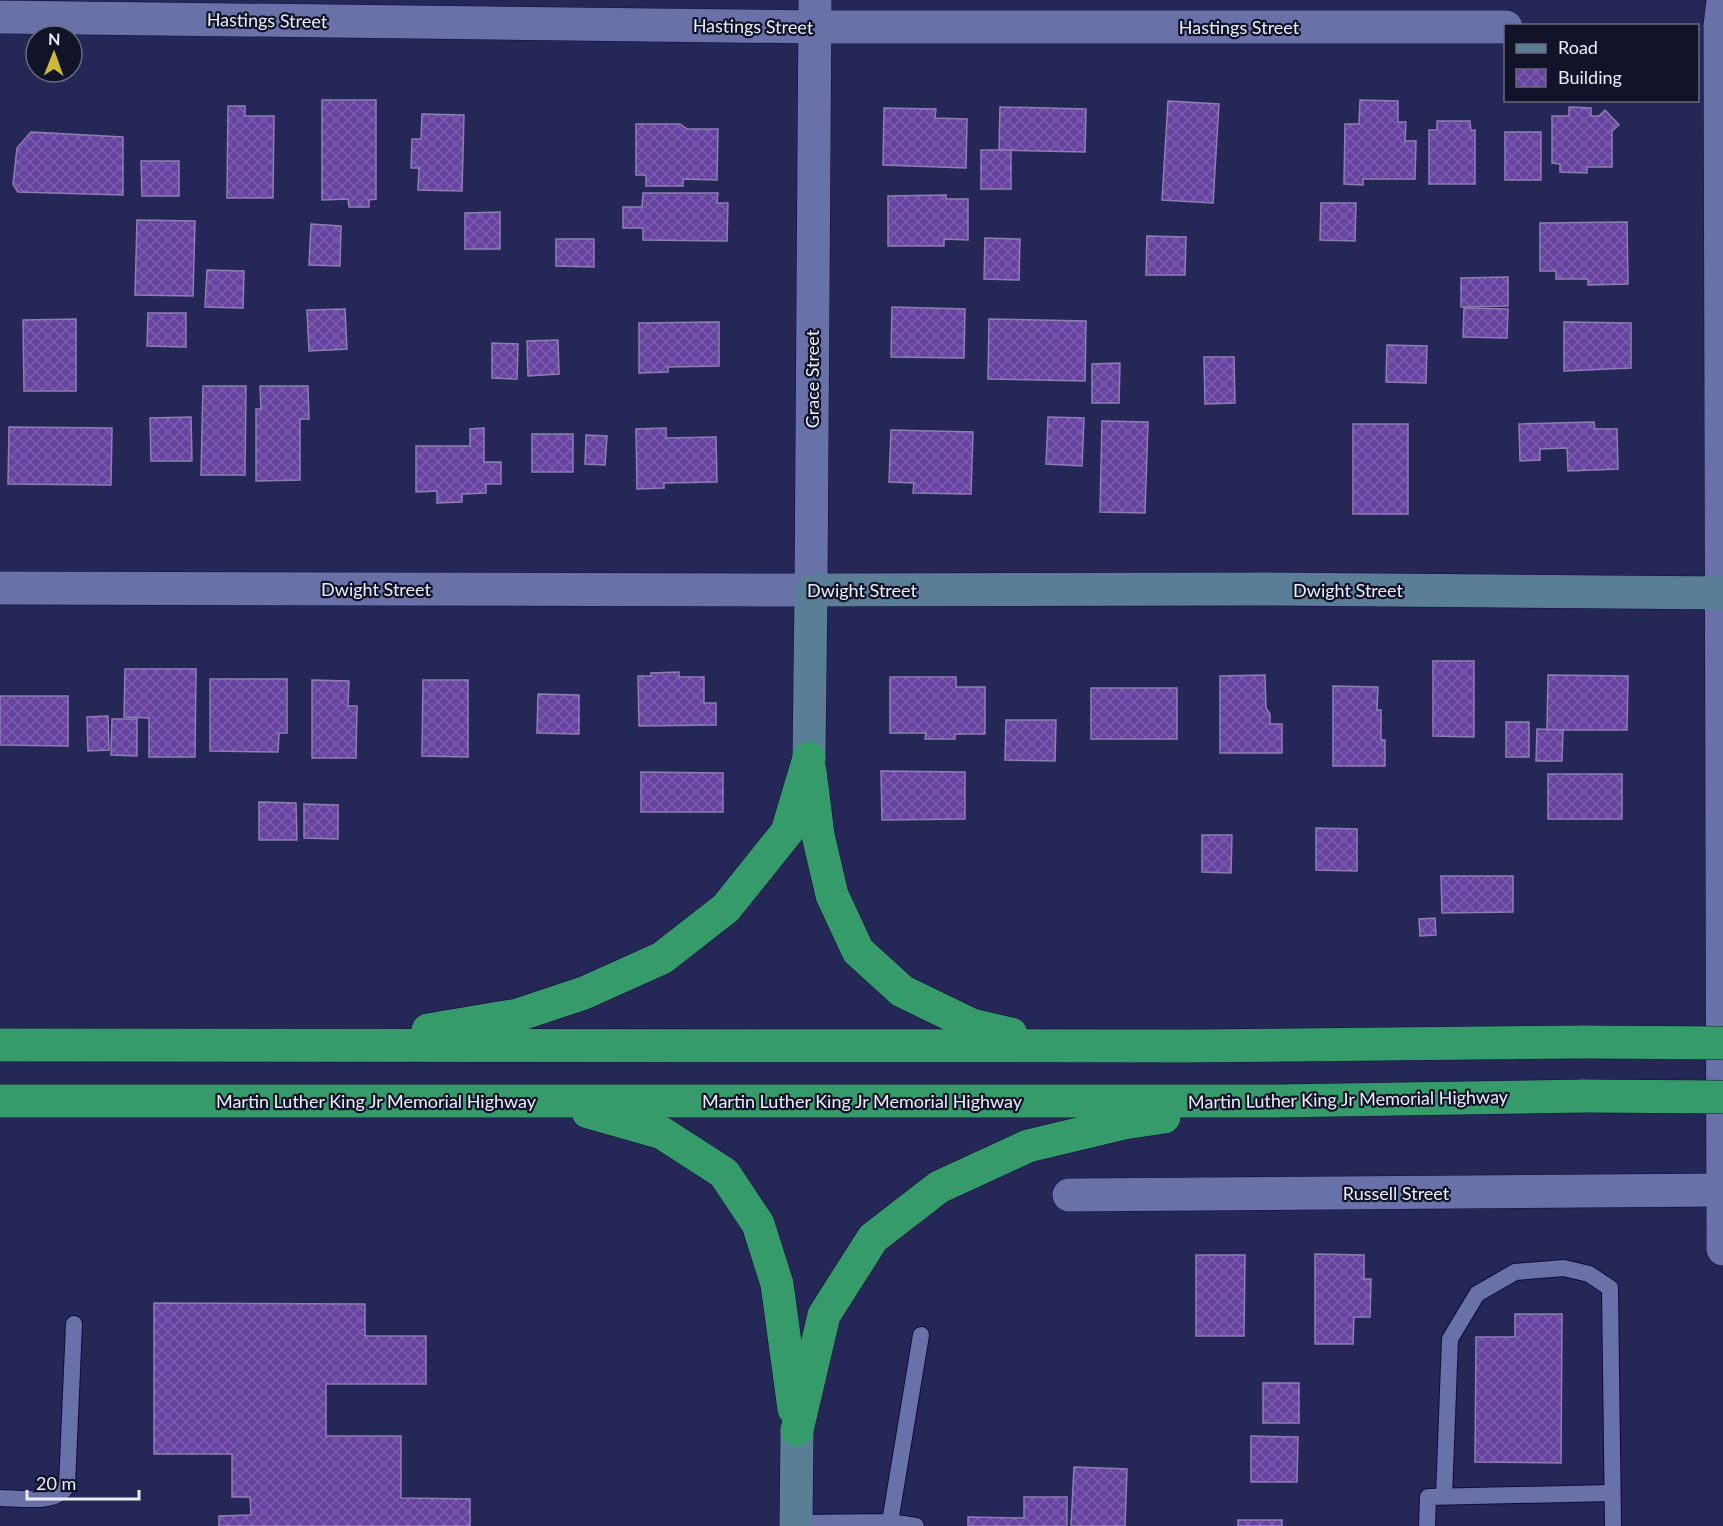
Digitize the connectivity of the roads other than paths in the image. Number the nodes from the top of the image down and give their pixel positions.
1 (815, 14) edge
2 (1715, 16) edge
3 (0, 17) edge
4 (1504, 27) edge
5 (0, 588) edge
6 (811, 590) junction
7 (1722, 593) edge
8 (809, 758) junction
9 (1723, 1042) edge
10 (8, 1045) edge
11 (340, 1045) junction
12 (1065, 1046) junction
13 (1723, 1097) edge
14 (4, 1101) edge
15 (552, 1101) junction
16 (1275, 1101) junction
17 (1723, 1190) edge
18 (1069, 1196) dead end
19 (1723, 1249) edge
20 (74, 1324) dead end
21 (921, 1335) dead end
22 (797, 1430) junction
23 (1612, 1493) junction
24 (1444, 1496) junction
25 (0, 1498) edge
26 (890, 1522) junction
27 (796, 1524) edge
28 (916, 1526) edge
29 (1427, 1526) edge
30 (1613, 1526) edge

1 - 3 street, Hastings Street
1 - 4 street, Hastings Street
1 - 6 street, Grace Street
2 - 7 street
5 - 6 street, Dwight Street
6 - 7 main road, Dwight Street
6 - 8 main road, Grace Street
7 - 17 street
8 - 11 highway
8 - 12 highway
9 - 12 highway, bridge
10 - 11 highway
11 - 12 highway
13 - 16 highway, Martin Luther King Jr Memorial Highway, bridge
14 - 15 highway, Martin Luther King Jr Memorial Highway
15 - 16 highway, Martin Luther King Jr Memorial Highway
15 - 22 highway
16 - 22 highway
17 - 18 street, Russell Street
17 - 19 street
20 - 25 lane
21 - 26 lane
22 - 27 main road
23 - 24 lane
23 - 24 lane
23 - 30 lane
24 - 29 lane
26 - 27 lane
26 - 28 lane

